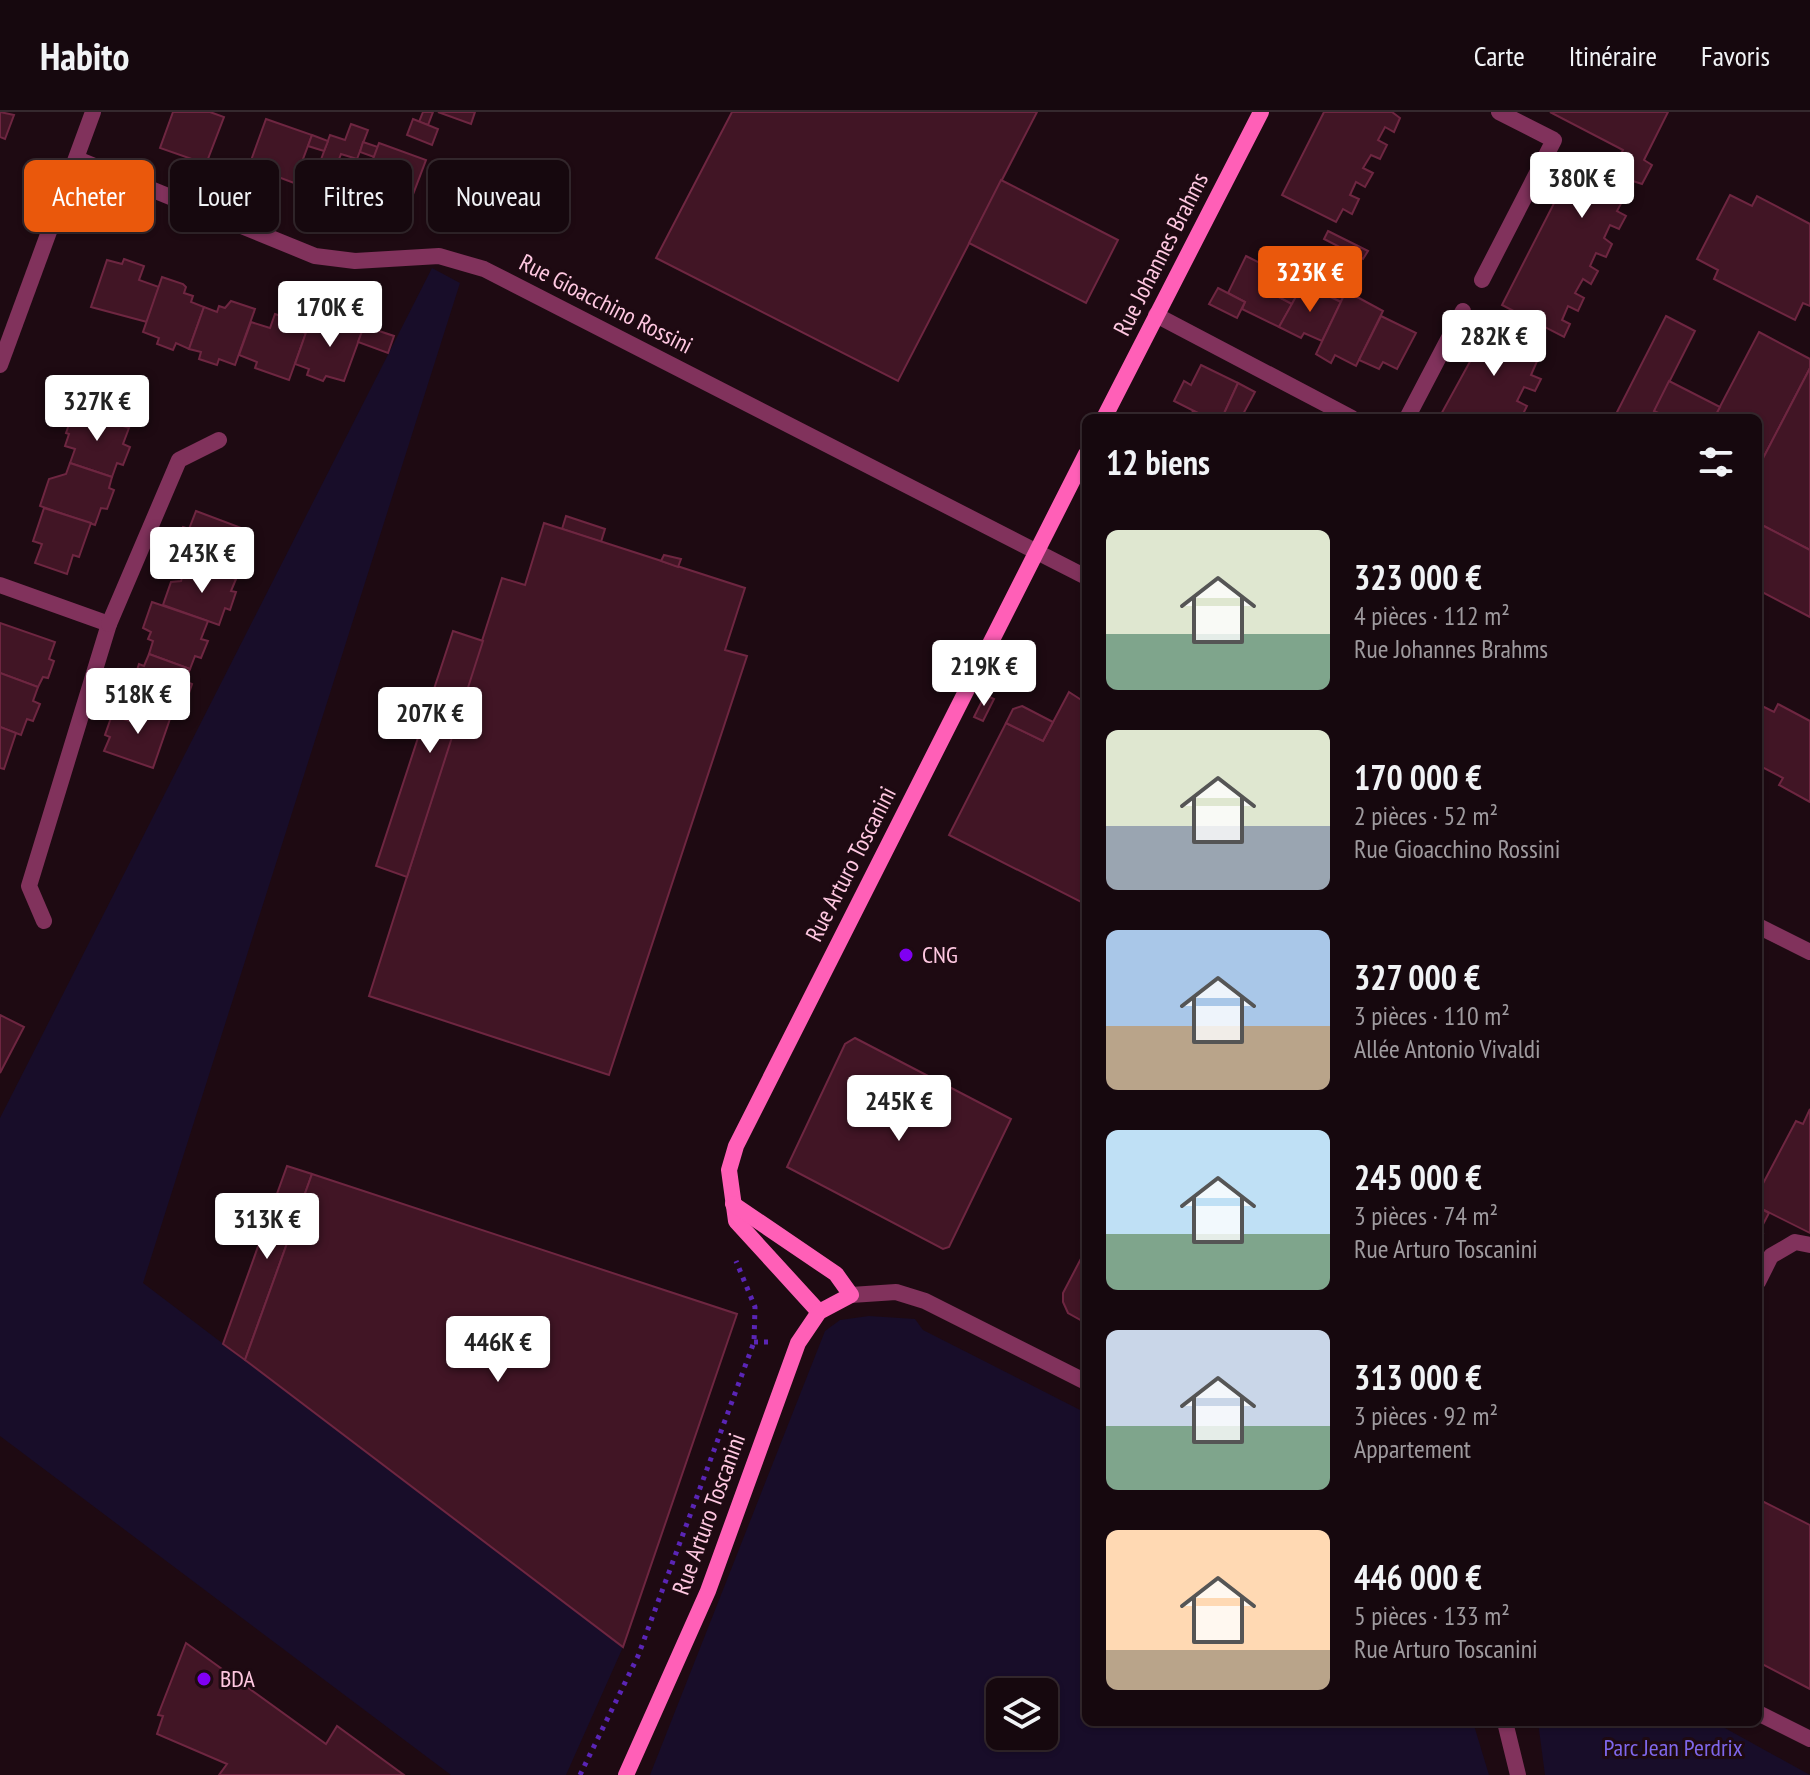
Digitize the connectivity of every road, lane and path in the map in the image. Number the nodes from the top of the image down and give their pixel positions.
1 (93, 112) edge
2 (1261, 112) edge
3 (1499, 112) edge
4 (77, 159) junction
5 (1482, 280) dead end
6 (1463, 311) dead end
7 (1156, 315) junction
8 (0, 365) edge
9 (1106, 414) edge
10 (1344, 414) edge
11 (1409, 414) edge
12 (219, 440) dead end
13 (1082, 462) edge
14 (1037, 551) junction
15 (1082, 575) edge
16 (0, 585) edge
17 (109, 624) junction
18 (44, 921) dead end
19 (1762, 928) edge
20 (1810, 952) edge
21 (734, 1212) junction
22 (1810, 1245) edge
23 (1762, 1274) edge
24 (851, 1295) junction
25 (819, 1312) junction
26 (1082, 1380) edge
27 (1762, 1715) edge
28 (1509, 1726) edge
29 (1810, 1739) edge
30 (580, 1775) edge
31 (626, 1775) edge
32 (1518, 1775) edge

1 - 4 street
2 - 7 street, Rue Johannes Brahms
3 - 5 street
4 - 8 street
4 - 14 street, Rue Gioacchino Rossini
6 - 11 street
7 - 9 street, Rue Johannes Brahms
7 - 10 street
12 - 17 street
13 - 14 street
14 - 15 street, Rue Gioacchino Rossini
14 - 21 street, Rue Arturo Toscanini
16 - 17 street
17 - 18 street
19 - 20 street
21 - 24 street
21 - 25 street
21 - 30 path
22 - 23 street
24 - 25 street
24 - 26 street
25 - 31 street, Rue Arturo Toscanini
27 - 29 street
28 - 32 street

